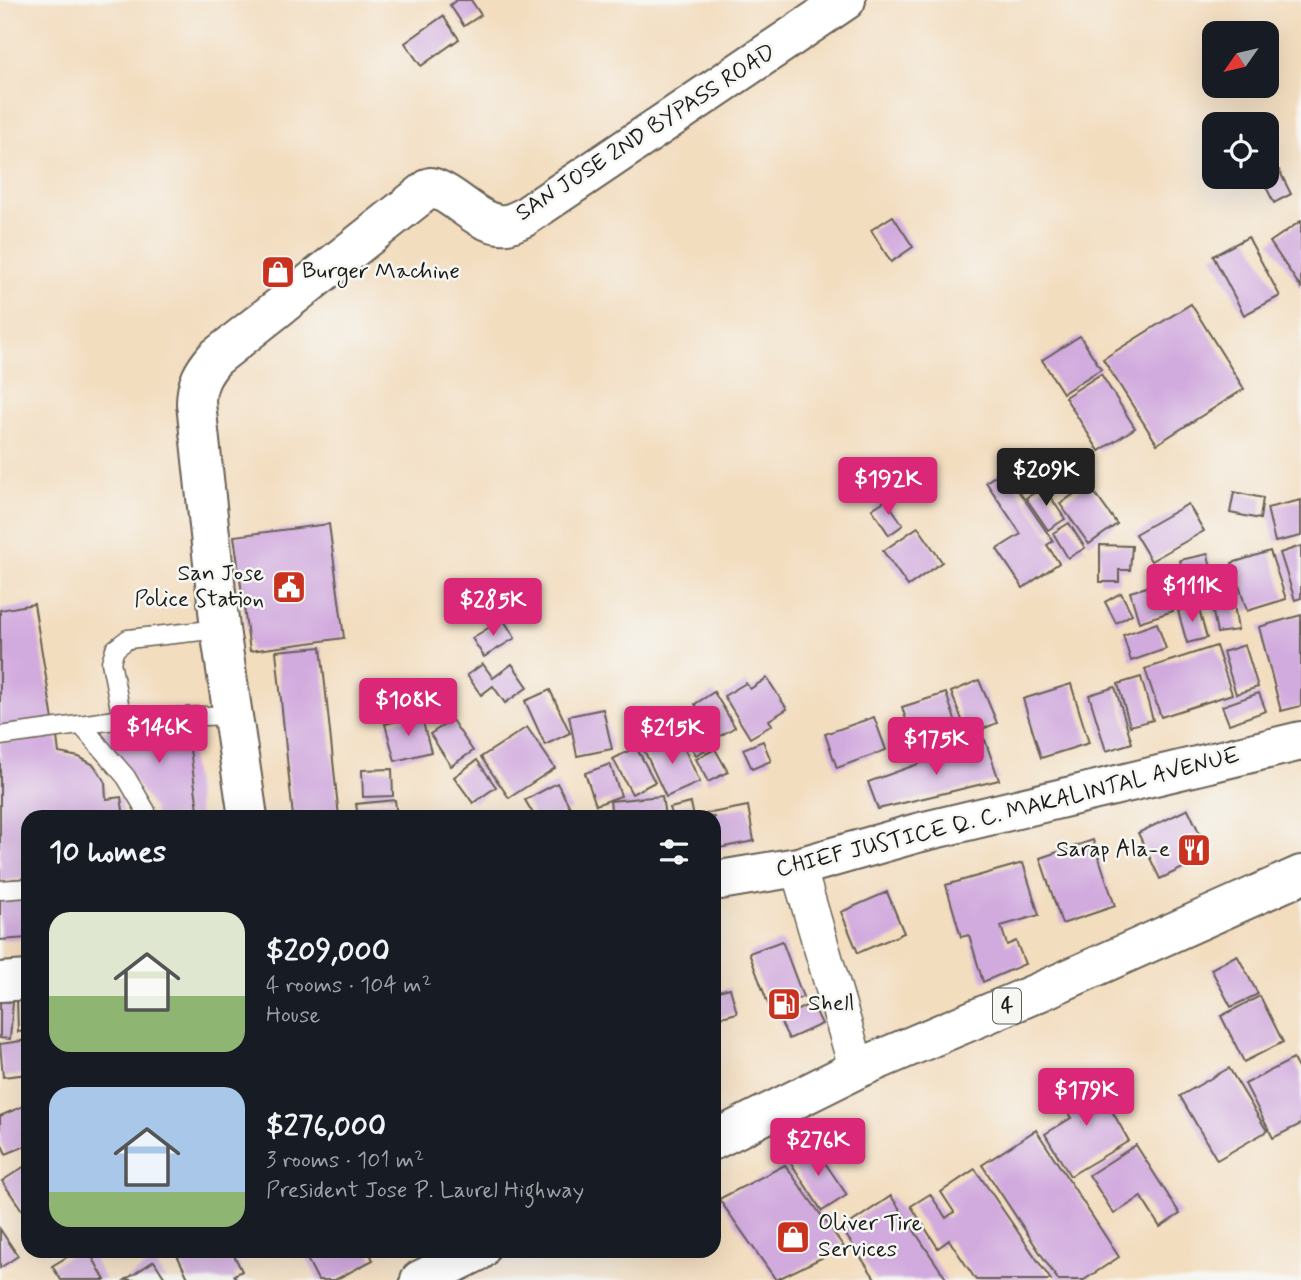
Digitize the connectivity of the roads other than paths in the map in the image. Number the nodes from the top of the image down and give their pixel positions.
1 (846, 0) edge
2 (220, 629) junction
3 (232, 715) junction
4 (122, 719) junction
5 (81, 725) junction
6 (0, 736) edge
7 (1301, 741) edge
8 (145, 810) edge
9 (247, 810) edge
10 (798, 867) junction
11 (1301, 875) edge
12 (721, 880) edge
13 (21, 888) edge
14 (0, 890) edge
15 (21, 980) edge
16 (0, 982) edge
17 (856, 1069) junction
18 (721, 1136) edge
19 (465, 1258) edge
20 (420, 1280) edge

1 - 2 main road, SAN JOSE 2ND BYPASS ROAD
2 - 3 main road, SAN JOSE 2ND BYPASS ROAD
2 - 4 lane
3 - 4 lane
3 - 9 main road, SAN JOSE 2ND BYPASS ROAD
4 - 5 lane
5 - 6 lane
5 - 8 lane
7 - 10 main road, CHIEF JUSTICE Q. C. MAKALINTAL AVENUE
10 - 12 main road, CHIEF JUSTICE Q. C. MAKALINTAL AVENUE
10 - 17 street
11 - 17 main road, 4
13 - 14 lane
15 - 16 main road
17 - 18 main road, 4
19 - 20 main road

